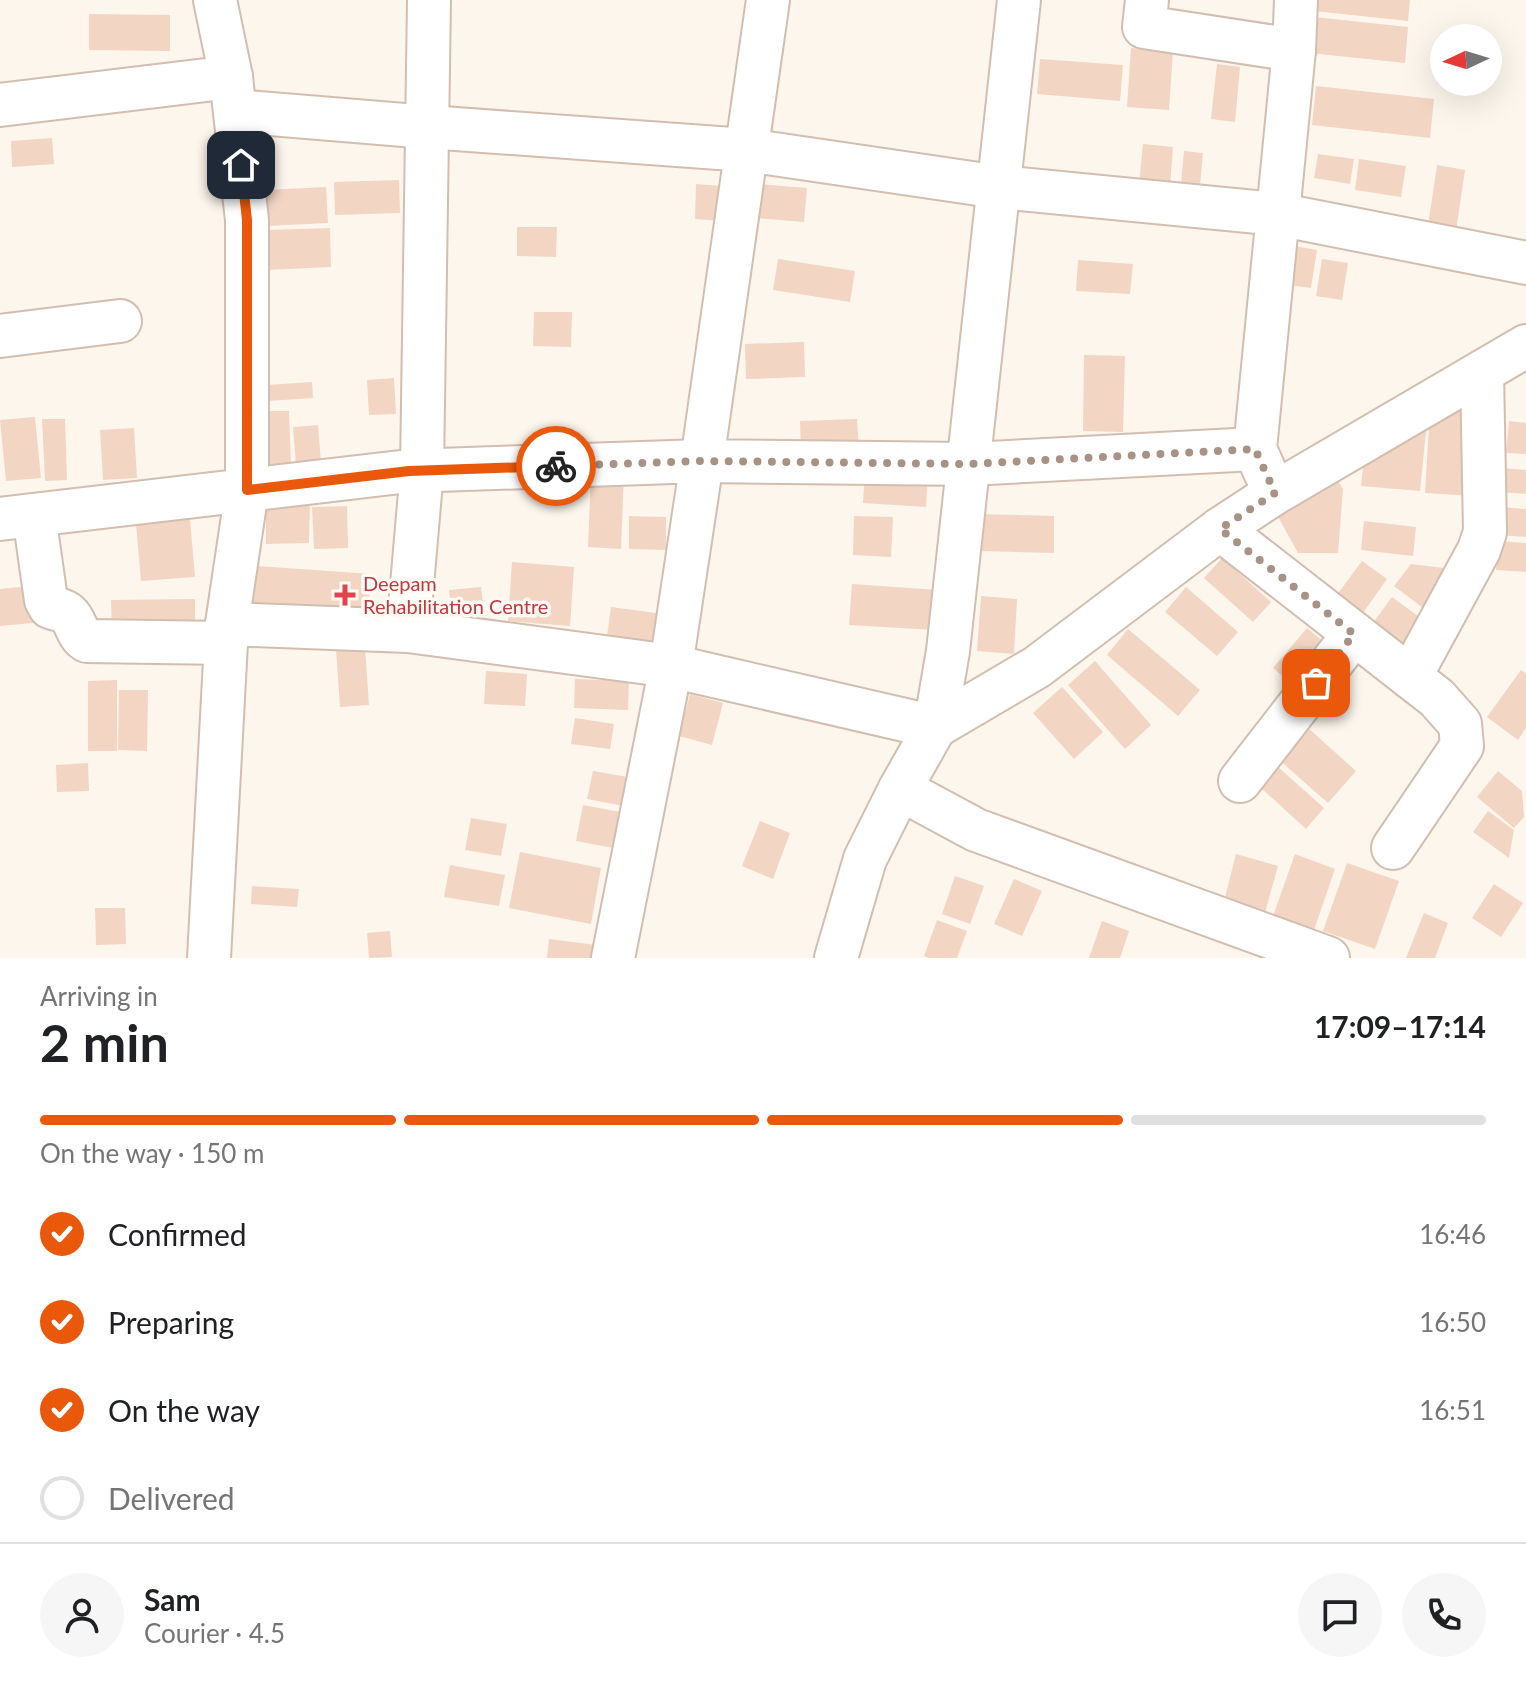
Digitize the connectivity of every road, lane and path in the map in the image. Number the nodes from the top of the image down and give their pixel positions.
1 (215, 0) edge
2 (429, 0) edge
3 (768, 0) edge
4 (1019, 0) edge
5 (1147, 0) edge
6 (1296, 0) edge
7 (1294, 50) junction
8 (233, 94) junction
9 (0, 105) edge
10 (428, 127) junction
11 (746, 150) junction
12 (999, 187) junction
13 (1277, 214) junction
14 (1526, 263) edge
15 (120, 321) dead end
16 (0, 336) edge
17 (1526, 346) edge
18 (1482, 372) junction
19 (1255, 449) junction
20 (702, 461) junction
21 (969, 464) junction
22 (422, 470) junction
23 (247, 490) junction
24 (1275, 493) junction
25 (17, 517) edge
26 (1220, 529) junction
27 (408, 631) junction
28 (226, 633) junction
29 (1354, 634) junction
30 (671, 666) junction
31 (1410, 677) junction
32 (935, 727) junction
33 (1240, 781) dead end
34 (900, 789) junction
35 (1393, 848) dead end
36 (209, 958) edge
37 (613, 958) edge
38 (836, 958) edge
39 (1328, 958) edge

1 - 8 street
2 - 10 street
3 - 11 street
4 - 12 street
5 - 7 street
6 - 7 street
7 - 13 street
8 - 9 street
8 - 10 street
8 - 23 street
10 - 11 street
10 - 22 street
11 - 12 street
11 - 20 street
12 - 13 street
12 - 21 street
13 - 14 street
13 - 19 street
15 - 16 street
17 - 18 street
18 - 24 street
18 - 31 street
19 - 21 street
19 - 24 street
20 - 21 street
20 - 22 street
20 - 30 street
21 - 32 street
22 - 23 street
22 - 27 street
23 - 25 street
23 - 28 street
24 - 26 street
25 - 28 street
26 - 29 street
26 - 32 street
27 - 28 street
27 - 30 street
28 - 36 street
29 - 31 street
29 - 33 street
30 - 32 street
30 - 37 street
31 - 35 street
32 - 34 street
34 - 38 street
34 - 39 street

